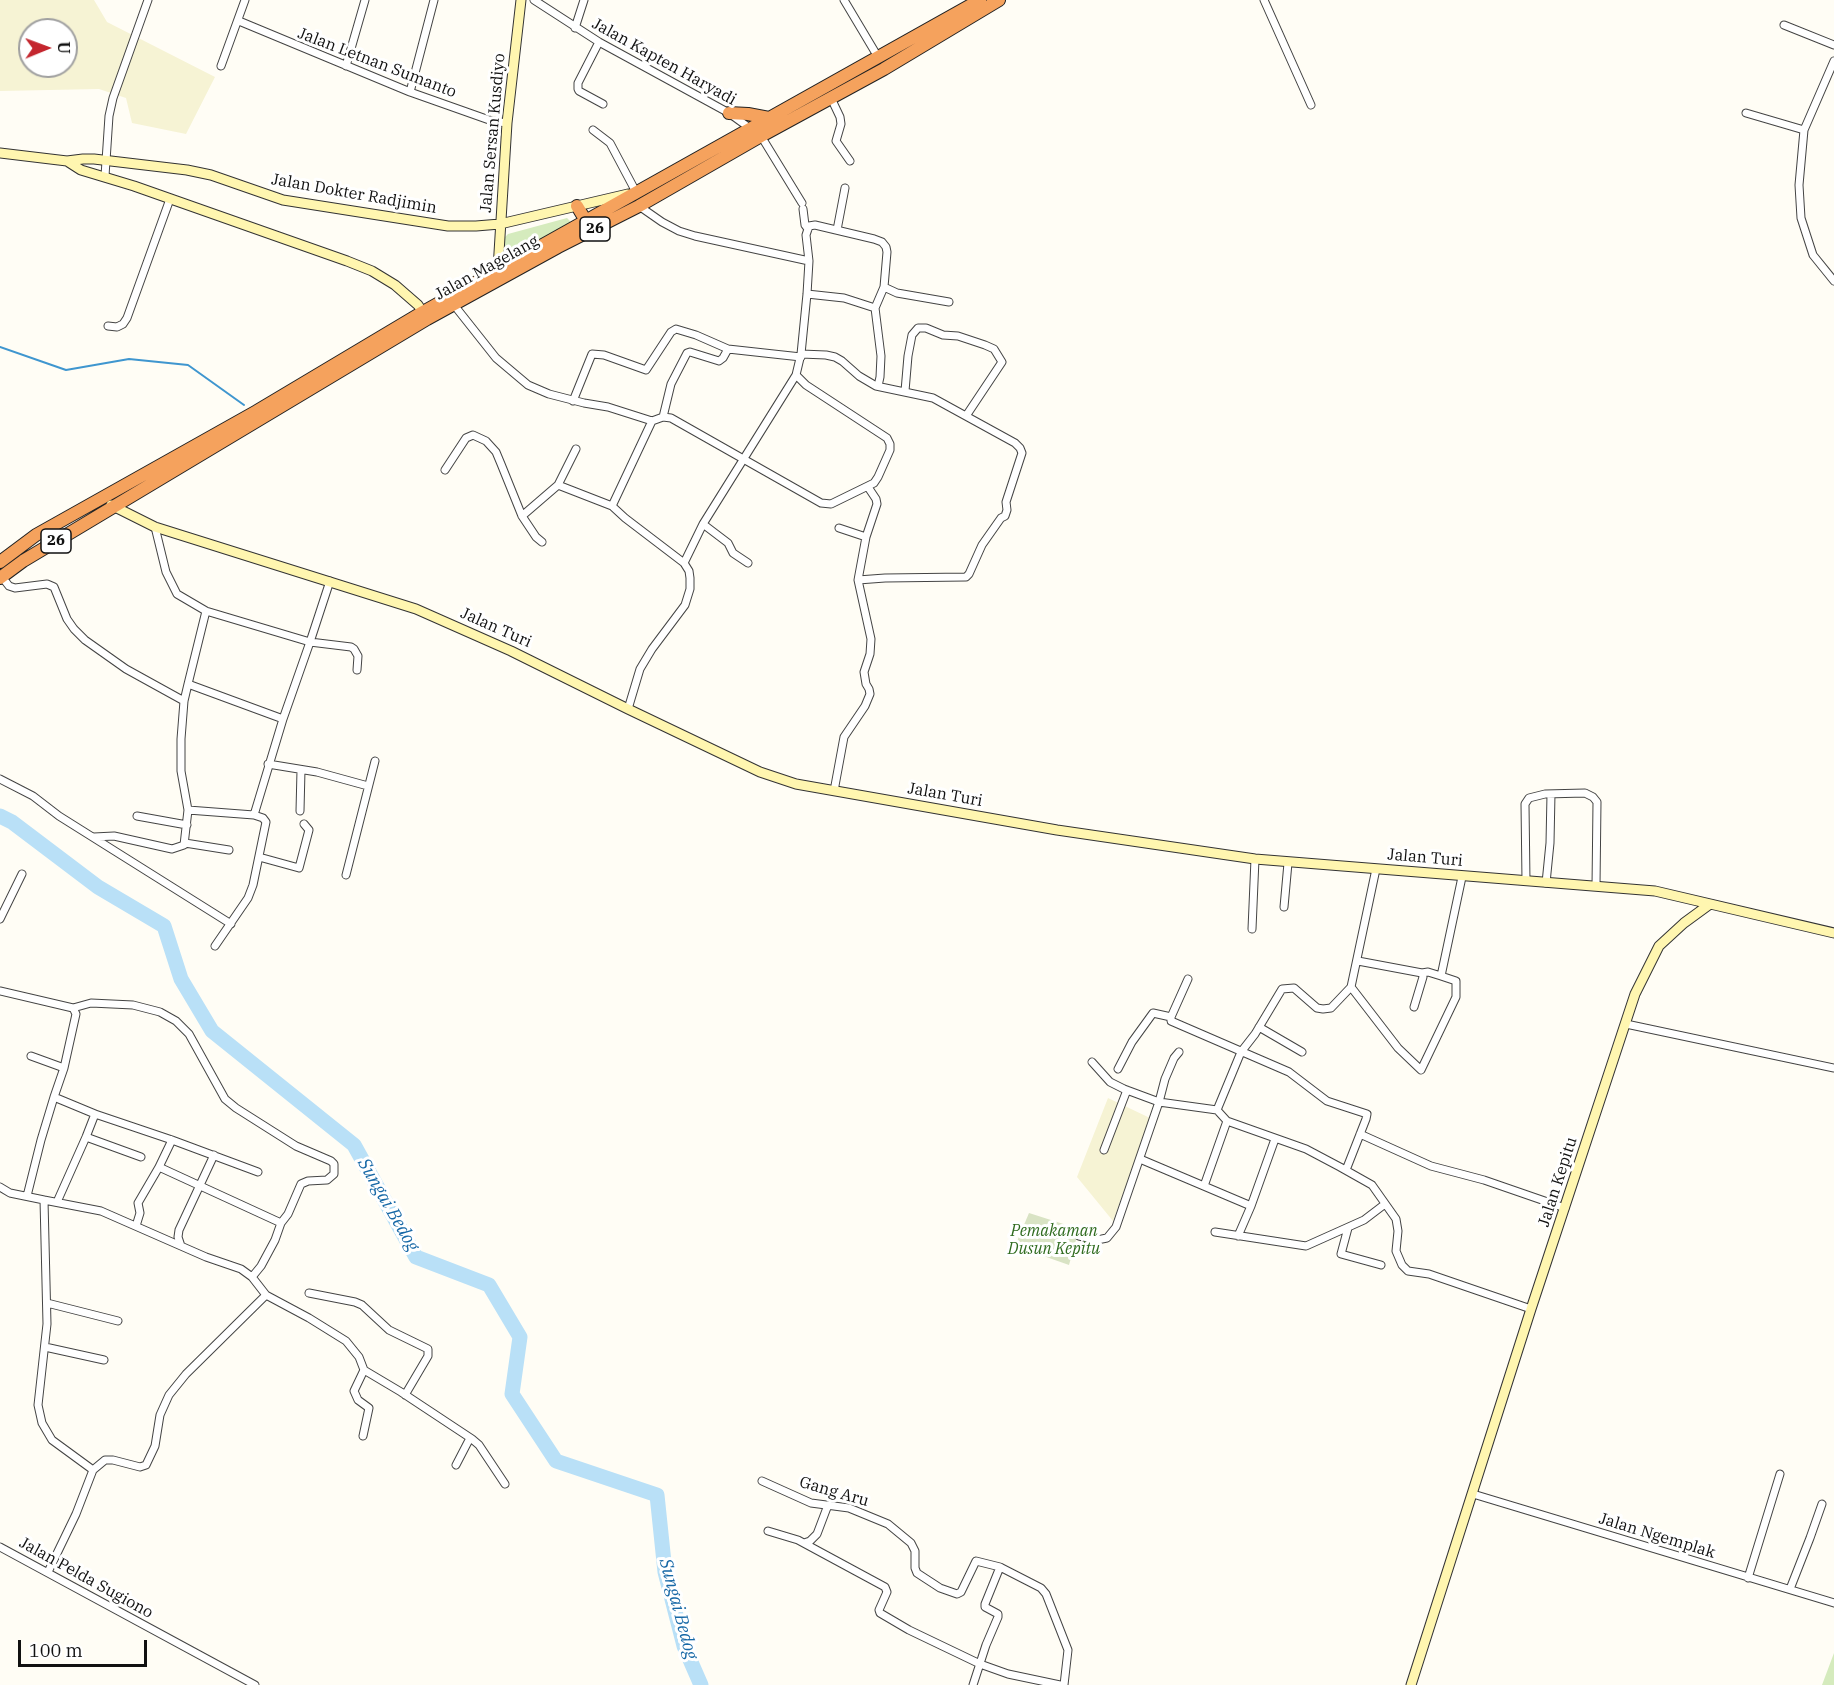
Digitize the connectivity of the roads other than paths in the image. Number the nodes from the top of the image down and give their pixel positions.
1 (148, 0) edge
2 (245, 0) edge
3 (365, 0) edge
4 (434, 0) edge
5 (520, 0) edge
6 (534, 0) edge
7 (584, 0) edge
8 (844, 0) edge
9 (980, 0) edge
10 (999, 0) edge
11 (1264, 0) edge
12 (239, 21) junction
13 (1784, 25) dead end
14 (575, 28) junction
15 (599, 42) junction
16 (1834, 45) edge
17 (878, 57) junction
18 (1834, 61) edge
19 (221, 66) dead end
20 (346, 66) junction
21 (1831, 75) edge
22 (410, 92) junction
23 (831, 98) junction
24 (603, 104) dead end
25 (1311, 105) dead end
26 (729, 113) junction
27 (1746, 113) dead end
28 (769, 118) junction
29 (507, 123) junction
30 (593, 130) dead end
31 (1804, 130) junction
32 (756, 132) junction
33 (0, 153) edge
34 (107, 160) junction
35 (67, 161) junction
36 (850, 161) dead end
37 (105, 177) junction
38 (845, 188) dead end
39 (636, 192) junction
40 (170, 199) junction
41 (577, 206) junction
42 (639, 206) junction
43 (585, 221) junction
44 (500, 224) junction
45 (808, 229) junction
46 (837, 230) junction
47 (809, 261) junction
48 (498, 269) junction
49 (1834, 281) edge
50 (884, 287) junction
51 (807, 294) junction
52 (949, 302) dead end
53 (454, 305) junction
54 (875, 308) junction
55 (425, 316) junction
56 (108, 326) dead end
57 (728, 349) junction
58 (801, 356) junction
59 (796, 375) junction
60 (878, 386) junction
61 (905, 391) junction
62 (573, 400) junction
63 (966, 416) junction
64 (663, 417) junction
65 (652, 422) junction
66 (576, 448) dead end
67 (743, 460) junction
68 (446, 470) dead end
69 (558, 485) junction
70 (868, 487) junction
71 (101, 498) junction
72 (612, 506) junction
73 (114, 507) junction
74 (522, 516) junction
75 (704, 524) junction
76 (155, 527) junction
77 (839, 528) dead end
78 (866, 537) junction
79 (542, 542) dead end
80 (0, 562) edge
81 (684, 563) junction
82 (748, 563) dead end
83 (1, 577) edge
84 (858, 580) junction
85 (330, 582) junction
86 (206, 612) junction
87 (310, 642) junction
88 (357, 670) dead end
89 (188, 684) junction
90 (184, 701) junction
91 (628, 709) junction
92 (283, 719) junction
93 (375, 761) dead end
94 (268, 764) junction
95 (301, 770) junction
96 (0, 779) edge
97 (368, 786) junction
98 (834, 791) junction
99 (1551, 794) junction
100 (188, 810) junction
101 (300, 811) dead end
102 (254, 815) junction
103 (137, 816) dead end
104 (304, 824) dead end
105 (187, 825) junction
106 (94, 837) junction
107 (185, 843) junction
108 (230, 850) dead end
109 (259, 857) junction
110 (1256, 859) junction
111 (1288, 863) junction
112 (1376, 869) junction
113 (22, 874) dead end
114 (346, 876) dead end
115 (1462, 877) junction
116 (1526, 881) junction
117 (1546, 883) junction
118 (1596, 886) junction
119 (1686, 898) junction
120 (1710, 904) junction
121 (1284, 907) dead end
122 (0, 919) edge
123 (1684, 923) junction
124 (231, 924) junction
125 (1252, 929) dead end
126 (1834, 933) edge
127 (215, 946) dead end
128 (1358, 961) junction
129 (1422, 973) junction
130 (1441, 976) junction
131 (1188, 979) dead end
132 (1351, 987) junction
133 (0, 990) edge
134 (1414, 1007) dead end
135 (73, 1008) junction
136 (1170, 1017) junction
137 (1626, 1024) junction
138 (1259, 1027) junction
139 (1179, 1052) dead end
140 (1241, 1052) junction
141 (1302, 1052) dead end
142 (31, 1056) dead end
143 (1092, 1062) dead end
144 (64, 1068) junction
145 (1834, 1068) edge
146 (1118, 1069) dead end
147 (1127, 1090) junction
148 (54, 1097) junction
149 (1159, 1102) junction
150 (1217, 1110) junction
151 (95, 1114) junction
152 (1227, 1121) junction
153 (1360, 1134) junction
154 (86, 1137) junction
155 (1275, 1139) junction
156 (172, 1140) junction
157 (1104, 1150) dead end
158 (214, 1155) junction
159 (141, 1157) dead end
160 (1140, 1159) junction
161 (159, 1167) junction
162 (1346, 1170) junction
163 (258, 1172) dead end
164 (199, 1186) junction
165 (1204, 1186) junction
166 (0, 1187) edge
167 (27, 1196) junction
168 (44, 1200) junction
169 (57, 1202) junction
170 (1385, 1204) junction
171 (1251, 1206) junction
172 (1565, 1208) junction
173 (281, 1223) junction
174 (136, 1226) junction
175 (1348, 1228) junction
176 (1215, 1232) dead end
177 (1079, 1236) dead end
178 (1238, 1236) junction
179 (181, 1246) junction
180 (1381, 1265) dead end
181 (252, 1277) junction
182 (309, 1293) dead end
183 (266, 1295) junction
184 (47, 1303) junction
185 (1531, 1309) junction
186 (118, 1322) dead end
187 (45, 1347) junction
188 (104, 1360) dead end
189 (364, 1370) junction
190 (405, 1395) junction
191 (363, 1436) dead end
192 (470, 1438) junction
193 (456, 1465) dead end
194 (93, 1470) junction
195 (1780, 1474) dead end
196 (762, 1481) dead end
197 (505, 1484) dead end
198 (1473, 1494) junction
199 (1822, 1504) dead end
200 (828, 1505) junction
201 (768, 1532) dead end
202 (804, 1543) junction
203 (0, 1547) edge
204 (1000, 1567) junction
205 (48, 1572) junction
206 (1748, 1578) junction
207 (1790, 1589) junction
208 (1834, 1602) edge
209 (980, 1664) junction
210 (255, 1685) edge
211 (973, 1685) edge
212 (1062, 1685) edge
213 (1411, 1685) edge

1 - 34 street
2 - 12 street
3 - 20 street
4 - 22 street
5 - 29 main road, Jalan Sersan Kusdiyo
6 - 14 street, Jalan Kapten Haryadi
7 - 14 street
8 - 17 street
9 - 17 highway, Jalan Magelang / 26
10 - 23 highway, Jalan Magelang / 26
11 - 25 street
12 - 19 street
12 - 20 street, Jalan Letnan Sumanto
13 - 16 street
14 - 15 street, Jalan Kapten Haryadi
15 - 24 street
15 - 26 street, Jalan Kapten Haryadi
17 - 28 highway, Jalan Magelang / 26
18 - 21 street
20 - 22 street, Jalan Letnan Sumanto
21 - 31 street
22 - 29 street, Jalan Letnan Sumanto
23 - 32 highway, Jalan Magelang / 26
23 - 36 street
26 - 28 highway
26 - 32 street, Jalan Kapten Haryadi
27 - 31 street
28 - 32 highway, Jalan Magelang / 26
29 - 44 main road, Jalan Sersan Kusdiyo
30 - 39 street
31 - 49 street
32 - 39 highway, Jalan Magelang / 26
32 - 42 highway, Jalan Magelang / 26
32 - 45 street
33 - 35 main road, Jalan Dokter Radjimin
34 - 35 main road, Jalan Dokter Radjimin
34 - 37 street
34 - 44 main road, Jalan Dokter Radjimin
35 - 37 main road, Jalan Dokter Radjimin
37 - 40 main road, Jalan Dokter Radjimin
38 - 46 street
39 - 41 main road, Jalan Dokter Radjimin
39 - 43 highway, Jalan Magelang / 26
40 - 55 main road, Jalan Dokter Radjimin
40 - 56 street
41 - 43 highway
41 - 44 main road, Jalan Dokter Radjimin
42 - 47 street
42 - 53 highway, Jalan Magelang / 26
43 - 48 highway, Jalan Magelang / 26
44 - 48 main road, Jalan Sersan Kusdiyo
45 - 46 street
45 - 47 street
46 - 50 street
47 - 51 street
48 - 55 highway, Jalan Magelang / 26
50 - 52 street
50 - 54 street
51 - 54 street
51 - 58 street
53 - 55 highway, Jalan Magelang / 26
53 - 62 street
54 - 60 street
55 - 71 highway, Jalan Magelang / 26
55 - 73 highway, Jalan Magelang / 26
57 - 58 street
57 - 62 street
57 - 64 street
58 - 59 street
58 - 60 street
59 - 67 street
59 - 70 street
60 - 61 street
61 - 63 street
61 - 63 street
62 - 65 street
63 - 84 street
64 - 65 street
64 - 67 street
65 - 72 street
66 - 69 street
67 - 70 street
67 - 75 street
68 - 74 street
69 - 72 street
69 - 74 street
70 - 78 street
71 - 73 main road, Jalan Turi
71 - 80 highway, Jalan Magelang / 26
72 - 81 street
73 - 76 main road, Jalan Turi
73 - 83 highway, Jalan Magelang / 26
74 - 79 street
75 - 81 street
75 - 82 street
76 - 85 main road, Jalan Turi
76 - 86 street
77 - 78 street
78 - 84 street
81 - 91 street
83 - 90 street
84 - 98 street
85 - 87 street
85 - 91 main road, Jalan Turi
86 - 87 street
86 - 89 street
87 - 88 street
87 - 92 street
89 - 90 street
89 - 92 street
90 - 100 street
91 - 98 main road, Jalan Turi
92 - 94 street
93 - 97 street
94 - 95 street
94 - 102 street
95 - 97 street
95 - 101 street
96 - 106 street
97 - 114 street
98 - 110 main road, Jalan Turi
99 - 116 street
99 - 117 street
99 - 118 street
100 - 102 street
100 - 105 street
102 - 109 street
103 - 105 street
104 - 109 street
105 - 107 street
106 - 107 street
106 - 124 street
107 - 108 street
109 - 124 street
110 - 111 main road, Jalan Turi
110 - 125 street
111 - 112 main road, Jalan Turi
111 - 121 street
112 - 115 main road, Jalan Turi
112 - 128 street
113 - 122 street
115 - 116 main road, Jalan Turi
115 - 130 street
116 - 117 main road, Jalan Turi
117 - 118 main road, Jalan Turi
118 - 119 main road, Jalan Turi
119 - 120 main road, Jalan Turi
119 - 123 main road
120 - 123 main road, Jalan Kepitu
120 - 126 main road, Jalan Turi
123 - 137 main road, Jalan Kepitu
124 - 127 street
128 - 129 street
128 - 132 street
129 - 130 street
129 - 134 street
130 - 132 street
131 - 136 street
132 - 138 street
133 - 135 street
135 - 144 street
135 - 173 street
136 - 140 street
136 - 146 street
137 - 145 street
137 - 172 main road, Jalan Kepitu
138 - 140 street
138 - 141 street
139 - 149 street
140 - 150 street
140 - 153 street
142 - 144 street
143 - 147 street
144 - 148 street
147 - 149 street
147 - 157 street
148 - 151 street
148 - 167 street
149 - 150 street
149 - 160 street
150 - 152 street
151 - 154 street
151 - 156 street
152 - 155 street
152 - 165 street
153 - 162 street
153 - 172 street
154 - 159 street
154 - 169 street
155 - 162 street
155 - 171 street
156 - 158 street
156 - 161 street
158 - 163 street
158 - 164 street
160 - 165 street
160 - 177 street
161 - 164 street
161 - 174 street
162 - 170 street
164 - 173 street
164 - 179 street
165 - 171 street
166 - 167 street
167 - 168 street
168 - 169 street
168 - 184 street
169 - 174 street
170 - 175 street
170 - 185 street
171 - 178 street
172 - 185 main road, Jalan Kepitu
173 - 181 street
174 - 179 street
175 - 178 street
175 - 180 street
176 - 178 street
179 - 181 street
181 - 183 street
182 - 190 street
183 - 189 street
183 - 194 street
184 - 186 street
184 - 187 street
185 - 198 main road, Jalan Kepitu
187 - 188 street
187 - 194 street
189 - 190 street
189 - 191 street
190 - 192 street
192 - 193 street
192 - 197 street
194 - 205 street
195 - 206 street
196 - 200 street, Gang Aru
198 - 206 street, Jalan Ngemplak
198 - 213 main road, Jalan Kepitu
199 - 207 street
200 - 202 street
200 - 204 street, Gang Aru
201 - 202 street
202 - 209 street
203 - 205 street, Jalan Pelda Sugiono
204 - 209 street
204 - 212 street
205 - 210 street, Jalan Pelda Sugiono
206 - 207 street, Jalan Ngemplak
207 - 208 street, Jalan Ngemplak
209 - 211 street
209 - 212 street

